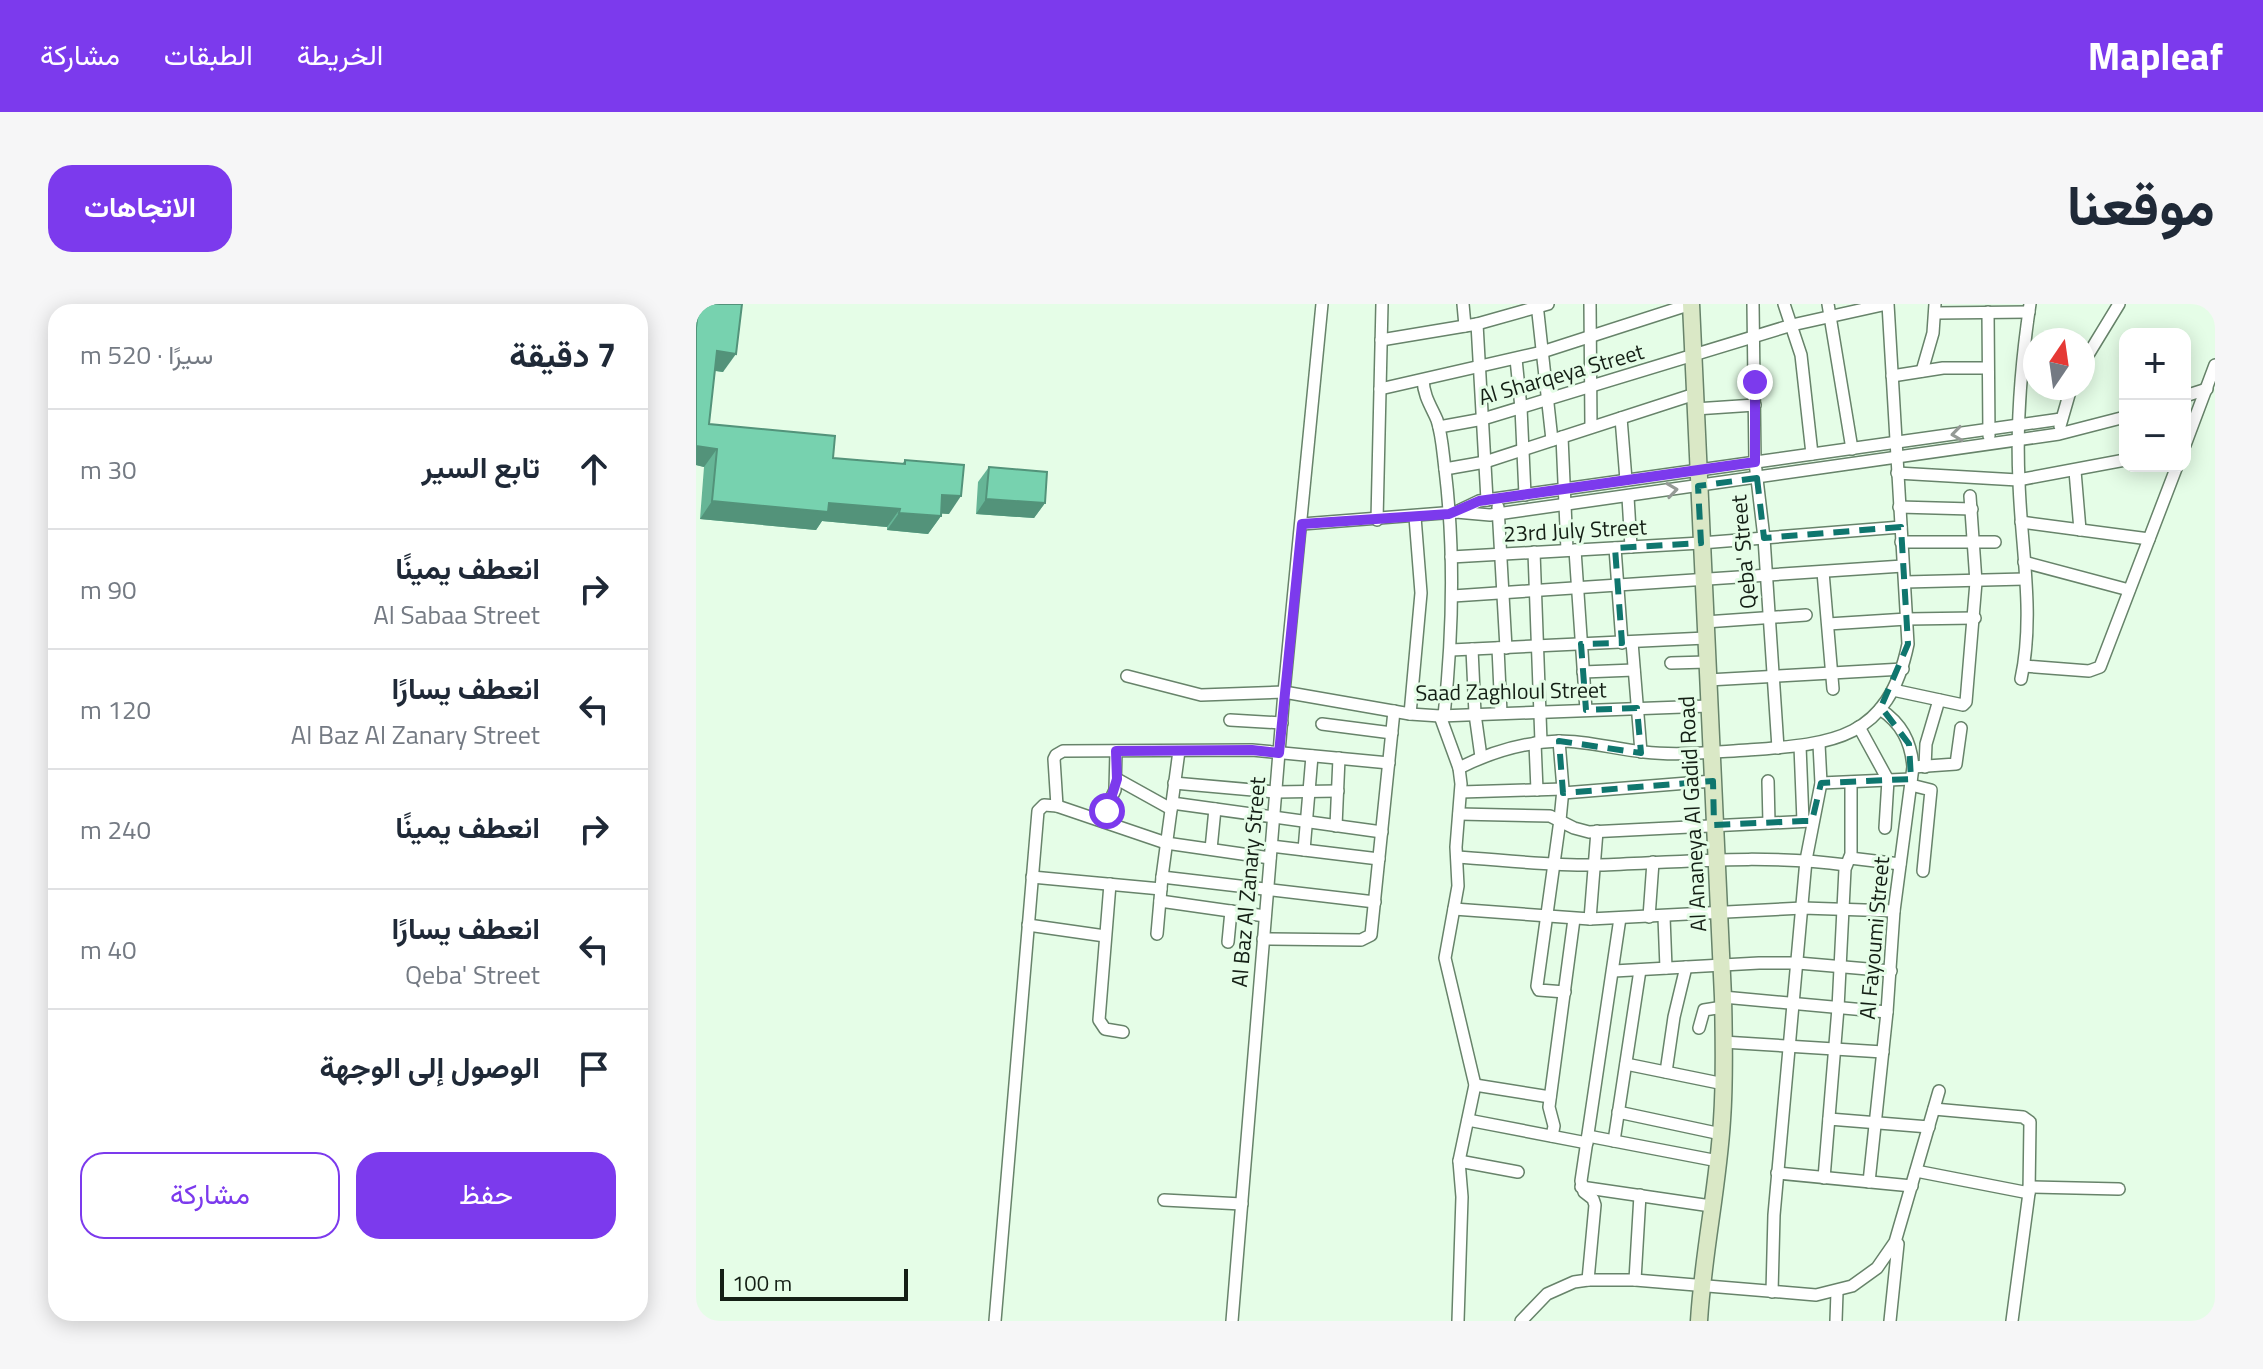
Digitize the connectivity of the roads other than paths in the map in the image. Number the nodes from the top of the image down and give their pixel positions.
1 (1322, 304) edge
2 (1382, 304) edge
3 (1463, 304) edge
4 (1590, 304) edge
5 (1691, 304) edge
6 (1753, 304) edge
7 (1784, 304) edge
8 (1887, 304) edge
9 (2119, 304) edge
10 (1541, 305) edge
11 (1971, 308) edge
12 (2029, 308) edge
13 (1830, 309) edge
14 (1935, 309) edge
15 (1988, 312) junction
16 (1471, 325) junction
17 (1792, 325) junction
18 (1753, 337) junction
19 (1590, 338) junction
20 (1381, 340) junction
21 (2095, 343) edge
22 (1542, 352) junction
23 (1693, 356) junction
24 (1516, 359) junction
25 (2215, 365) edge
26 (1479, 368) junction
27 (1987, 368) junction
28 (1922, 371) junction
29 (1892, 376) junction
30 (2020, 377) junction
31 (2023, 377) edge
32 (1423, 380) junction
33 (1592, 386) junction
34 (1380, 389) junction
35 (2207, 389) junction
36 (2191, 394) edge
37 (1548, 400) junction
38 (2067, 400) edge
39 (1695, 402) junction
40 (1755, 405) junction
41 (1521, 408) junction
42 (1621, 418) junction
43 (1483, 419) junction
44 (2061, 419) junction
45 (2119, 419) edge
46 (2017, 425) junction
47 (1439, 427) junction
48 (1591, 427) junction
49 (1989, 429) junction
50 (2191, 430) edge
51 (2059, 434) junction
52 (1557, 438) junction
53 (2017, 440) junction
54 (1896, 443) junction
55 (1989, 444) junction
56 (1852, 449) junction
57 (1523, 450) junction
58 (1812, 454) junction
59 (1897, 458) junction
60 (2119, 461) edge
61 (1485, 462) junction
62 (1755, 462) junction
63 (1445, 469) junction
64 (2075, 471) junction
65 (2175, 472) edge
66 (1897, 473) junction
67 (1698, 478) junction
68 (1757, 478) junction
69 (1626, 480) junction
70 (2018, 480) junction
71 (1564, 489) junction
72 (1525, 495) junction
73 (1970, 496) dead end
74 (1628, 497) junction
75 (1493, 499) junction
76 (1565, 506) junction
77 (1899, 507) junction
78 (1972, 509) junction
79 (1452, 513) junction
80 (1499, 514) junction
81 (1415, 517) junction
82 (1377, 520) junction
83 (2021, 522) junction
84 (1302, 524) junction
85 (1901, 527) junction
86 (2080, 530) junction
87 (1764, 538) junction
88 (2149, 539) junction
89 (1901, 542) junction
90 (1974, 542) junction
91 (1995, 542) dead end
92 (1701, 543) junction
93 (1631, 547) junction
94 (1615, 548) junction
95 (1571, 550) junction
96 (1534, 552) junction
97 (1500, 554) junction
98 (1451, 557) junction
99 (2024, 562) junction
100 (1903, 566) junction
101 (1823, 572) junction
102 (1766, 576) junction
103 (1703, 579) junction
104 (2025, 579) junction
105 (1905, 582) junction
106 (1976, 582) junction
107 (1618, 585) junction
108 (1578, 588) junction
109 (2129, 590) junction
110 (1536, 591) junction
111 (1503, 593) junction
112 (1453, 596) junction
113 (1806, 615) dead end
114 (1769, 618) junction
115 (1975, 618) junction
116 (1907, 619) junction
117 (1828, 624) junction
118 (1705, 630) junction
119 (1627, 642) junction
120 (1581, 644) junction
121 (1538, 647) junction
122 (1502, 648) junction
123 (1472, 649) junction
124 (1451, 650) junction
125 (1707, 662) junction
126 (1671, 663) dead end
127 (2024, 666) junction
128 (1903, 669) junction
129 (1634, 670) junction
130 (1583, 672) junction
131 (1832, 673) junction
132 (1127, 676) dead end
133 (1773, 676) junction
134 (2021, 679) dead end
135 (1708, 680) junction
136 (1833, 689) dead end
137 (1893, 690) junction
138 (1284, 692) junction
139 (1939, 700) junction
140 (1709, 706) junction
141 (1637, 708) junction
142 (1880, 709) junction
143 (1586, 710) junction
144 (1394, 711) junction
145 (1540, 711) junction
146 (1501, 713) junction
147 (1410, 714) junction
148 (1475, 714) junction
149 (1442, 716) junction
150 (1230, 720) dead end
151 (1282, 723) junction
152 (1322, 724) dead end
153 (1859, 727) junction
154 (1961, 728) dead end
155 (1392, 733) junction
156 (1559, 741) junction
157 (1538, 742) junction
158 (1819, 744) junction
159 (1800, 746) junction
160 (1778, 748) junction
161 (1116, 751) junction
162 (1179, 751) junction
163 (1641, 752) junction
164 (1279, 753) junction
165 (1711, 753) junction
166 (1312, 756) junction
167 (1481, 757) junction
168 (1339, 758) junction
169 (1389, 763) junction
170 (1459, 768) junction
171 (1915, 774) junction
172 (1117, 779) junction
173 (1888, 780) junction
174 (1713, 781) junction
175 (1768, 781) dead end
176 (1851, 782) junction
177 (1174, 783) junction
178 (1821, 783) junction
179 (1537, 790) junction
180 (1309, 791) junction
181 (1338, 791) junction
182 (1563, 791) junction
183 (1276, 792) junction
184 (1461, 792) junction
185 (1057, 806) junction
186 (1171, 806) junction
187 (1215, 809) junction
188 (1459, 814) junction
189 (1274, 817) junction
190 (1101, 820) junction
191 (1560, 820) junction
192 (1807, 821) junction
193 (1307, 822) junction
194 (1769, 823) junction
195 (1714, 825) junction
196 (1336, 826) junction
197 (1885, 828) dead end
198 (1597, 831) junction
199 (1382, 832) junction
200 (1904, 836) junction
201 (1927, 838) junction
202 (1166, 843) junction
203 (1211, 849) junction
204 (1304, 850) junction
205 (1271, 852) junction
206 (1457, 857) junction
207 (1379, 859) junction
208 (1716, 859) junction
209 (1806, 860) junction
210 (1848, 861) junction
211 (1653, 862) junction
212 (1554, 863) junction
213 (1900, 864) junction
214 (1595, 865) junction
215 (1923, 871) dead end
216 (1032, 877) junction
217 (1110, 884) junction
218 (1161, 889) junction
219 (1268, 889) junction
220 (1375, 902) junction
221 (1803, 908) junction
222 (1454, 909) junction
223 (1843, 909) junction
224 (1231, 911) junction
225 (1894, 911) junction
226 (1719, 912) junction
227 (1265, 916) junction
228 (1649, 917) junction
229 (1664, 917) junction
230 (1546, 918) junction
231 (1620, 918) junction
232 (1574, 919) junction
233 (1590, 919) junction
234 (1028, 925) junction
235 (1157, 934) dead end
236 (1105, 936) junction
237 (1263, 939) junction
238 (1228, 942) dead end
239 (1798, 963) junction
240 (1721, 965) junction
241 (1841, 966) junction
242 (1686, 967) junction
243 (1666, 968) junction
244 (1640, 970) junction
245 (1614, 971) junction
246 (1891, 971) junction
247 (1565, 992) junction
248 (1723, 1002) junction
249 (1794, 1004) junction
250 (1838, 1008) junction
251 (1887, 1012) junction
252 (1699, 1028) dead end
253 (1123, 1032) dead end
254 (1723, 1042) junction
255 (1790, 1046) junction
256 (1835, 1049) junction
257 (1883, 1052) junction
258 (1626, 1064) junction
259 (1666, 1072) junction
260 (1724, 1084) junction
261 (1475, 1085) junction
262 (1939, 1091) dead end
263 (1550, 1097) junction
264 (1934, 1109) junction
265 (1618, 1112) junction
266 (1829, 1119) junction
267 (1468, 1120) junction
268 (1876, 1123) junction
269 (1929, 1127) junction
270 (1721, 1134) junction
271 (1552, 1136) junction
272 (1587, 1140) junction
273 (1614, 1141) junction
274 (1459, 1161) junction
275 (1718, 1161) junction
276 (1916, 1171) junction
277 (1518, 1172) dead end
278 (1777, 1173) junction
279 (1824, 1178) junction
280 (1869, 1182) junction
281 (1912, 1186) junction
282 (1581, 1187) junction
283 (2119, 1189) dead end
284 (2029, 1190) junction
285 (1640, 1195) junction
286 (1164, 1200) dead end
287 (1242, 1204) junction
288 (1711, 1206) junction
289 (1900, 1227) junction
290 (1588, 1280) junction
291 (1635, 1280) junction
292 (1701, 1286) junction
293 (1772, 1292) junction
294 (1837, 1292) junction
295 (995, 1321) edge
296 (1232, 1321) edge
297 (1458, 1321) edge
298 (1521, 1321) edge
299 (1699, 1321) edge
300 (1836, 1321) edge
301 (1890, 1321) edge
302 (2012, 1321) edge

1 - 84 street, Al Baz Al Zanary Street
2 - 20 street
3 - 16 street
4 - 19 street
5 - 19 street
5 - 23 street, Al Ananeya Al Gadid Road
6 - 18 street, Qeba' Street
7 - 17 street
8 - 13 street, Al Sharqeya Street
8 - 29 street
9 - 21 street
10 - 16 street
10 - 22 street
11 - 14 street
11 - 15 street
12 - 15 street
12 - 30 street
13 - 17 street, Al Sharqeya Street
13 - 56 street
14 - 28 street
15 - 27 street
16 - 20 street
16 - 26 street
17 - 18 street, Al Sharqeya Street
17 - 58 street
18 - 23 street, Al Sharqeya Street
18 - 40 street, Qeba' Street
19 - 22 street
19 - 33 street
20 - 34 street
22 - 24 street
22 - 37 street
23 - 33 street, Al Sharqeya Street
23 - 39 street, Al Ananeya Al Gadid Road
24 - 26 street
24 - 41 street
25 - 35 street
26 - 32 street
26 - 43 street
27 - 28 street
27 - 49 street
28 - 29 street
29 - 54 street
30 - 31 street
30 - 46 street
32 - 34 street
32 - 47 street
33 - 37 street, Al Sharqeya Street
33 - 48 street
34 - 82 street
35 - 36 street
35 - 50 street
37 - 41 street, Al Sharqeya Street
37 - 52 street
38 - 44 street
39 - 40 street
39 - 42 street
39 - 67 street, Al Ananeya Al Gadid Road
40 - 62 street, Qeba' Street
41 - 43 street, Al Sharqeya Street
41 - 57 street
42 - 48 street
42 - 69 street
43 - 47 street, Al Sharqeya Street
43 - 61 street
44 - 46 street
44 - 51 street
45 - 51 street
46 - 49 street
46 - 53 street
47 - 63 street
48 - 52 street
49 -> 54 street
49 - 55 street
51 - 53 street
52 - 57 street
52 - 71 street
53 - 55 street
53 - 70 street
54 - 56 street
54 - 59 street
55 - 59 street
56 - 58 street
57 - 61 street
57 - 72 street
58 - 62 street
59 - 66 street
59 - 68 street
60 - 64 street
61 - 63 street
61 - 75 street
62 - 67 street
62 - 68 street, Qeba' Street
63 - 79 street
64 - 70 street
64 - 86 street
65 - 88 street
66 - 70 street
66 - 77 street
67 - 68 street
67 - 69 street
74 -> 67 street
67 - 92 street, Al Ananeya Al Gadid Road
68 - 87 street, Qeba' Street
69 - 71 street
70 - 83 street
71 - 72 street
71 - 76 street
72 - 75 street
73 - 78 street
74 - 76 street
74 - 93 street
75 - 79 street
75 - 80 street
76 - 80 street
76 - 95 street
77 - 78 street
77 - 85 street
78 - 90 street
79 - 80 street
79 - 81 street
79 - 98 street
80 - 97 street
81 - 82 street
81 - 147 street
82 - 84 street
83 - 86 street
83 - 99 street
84 - 138 street, Al Baz Al Zanary Street
85 - 87 street, 23rd July Street
85 - 89 street
86 - 88 street
87 - 92 street, 23rd July Street
87 - 102 street, Qeba' Street
88 - 109 street
89 - 90 street
89 - 100 street
90 - 91 street
90 - 106 street
92 - 93 street, 23rd July Street
92 - 103 street, Al Ananeya Al Gadid Road
93 - 94 street, 23rd July Street
94 - 95 street, 23rd July Street
94 - 107 street
95 - 96 street, 23rd July Street
95 - 108 street
96 - 97 street, 23rd July Street
96 - 110 street
97 - 98 street, 23rd July Street
97 - 111 street
98 - 112 street
99 - 104 street
99 - 109 street
100 - 101 street
100 - 105 street
101 - 102 street
101 - 117 street
102 - 103 street
102 - 114 street, Qeba' Street
103 - 107 street
103 - 118 street, Al Ananeya Al Gadid Road
104 - 106 street
104 - 127 street
105 - 106 street
105 - 116 street
106 - 115 street
107 - 108 street
107 - 119 street
108 - 110 street
108 - 120 street
109 - 127 street
110 - 111 street
110 - 121 street
111 - 112 street
111 - 122 street
112 - 124 street
113 - 114 street
114 - 118 street
114 - 133 street, Qeba' Street
115 - 116 street
115 - 139 street
116 - 117 street
116 - 128 street
117 - 131 street
118 - 119 street
118 - 125 street, Al Ananeya Al Gadid Road
119 - 120 street
119 - 129 street
120 - 121 street
120 - 130 street
121 - 122 street
121 - 145 street
122 - 123 street
122 - 146 street
123 - 124 street
123 - 148 street
124 - 149 street
125 - 126 street
125 - 135 street, Al Ananeya Al Gadid Road
127 - 134 street
128 - 131 street
128 - 137 street
129 - 130 street
129 - 141 street
130 - 143 street
131 - 133 street
131 - 136 street
132 - 138 street, Saad Zaghloul Street
133 - 135 street
133 - 160 street, Qeba' Street
135 - 140 street, Al Ananeya Al Gadid Road
137 - 139 street
137 - 142 street
138 - 144 street, Saad Zaghloul Street
138 - 151 street, Al Baz Al Zanary Street
139 - 171 street
140 - 141 street, Saad Zaghloul Street
140 - 165 street, Al Ananeya Al Gadid Road
141 - 143 street, Saad Zaghloul Street
141 - 163 street
142 - 153 street
142 - 171 street, Al Fayoumi Street
143 - 145 street, Saad Zaghloul Street
144 - 147 street, Saad Zaghloul Street
144 - 155 street
145 - 146 street, Saad Zaghloul Street
145 - 157 street
146 - 148 street, Saad Zaghloul Street
147 - 149 street, Saad Zaghloul Street
148 - 149 street, Saad Zaghloul Street
148 - 167 street
149 - 170 street
150 - 151 street
151 - 164 street, Al Baz Al Zanary Street
152 - 155 street
153 - 158 street
153 - 173 street
154 - 171 street
155 - 169 street
156 - 157 street
156 - 163 street
156 - 182 street
157 - 167 street
157 - 179 street
158 - 159 street
158 - 178 street
159 - 160 street
159 - 192 street
160 - 165 street
161 - 162 street
161 - 172 street
161 - 185 street
162 - 164 street
162 - 177 street
163 - 165 street
164 - 166 street
164 - 183 street, Al Baz Al Zanary Street
165 - 174 street, Al Ananeya Al Gadid Road
166 - 168 street
166 - 180 street
167 - 170 street
168 - 169 street
168 - 181 street
169 - 199 street
170 - 184 street
171 - 173 street
171 - 200 street, Al Fayoumi Street
171 - 201 street
172 - 186 street
172 - 190 street
173 - 176 street
173 - 197 street
174 - 182 street
174 - 195 street, Al Ananeya Al Gadid Road
175 - 194 street
176 - 178 street
176 - 210 street
177 - 183 street
177 - 186 street
178 - 192 street
179 - 182 street
179 - 184 street
180 - 181 street
180 - 183 street
180 - 193 street
181 - 196 street
182 - 191 street
183 - 189 street, Al Baz Al Zanary Street
184 - 188 street
185 - 190 street
185 - 216 street
186 - 187 street
186 - 202 street
187 - 189 street
187 - 203 street
188 - 191 street
188 - 206 street
189 - 193 street
189 - 205 street, Al Baz Al Zanary Street
190 - 202 street
191 - 198 street
191 - 212 street
192 - 194 street
192 - 209 street
193 - 196 street
193 - 204 street
194 - 195 street
195 - 198 street
195 - 208 street, Al Ananeya Al Gadid Road
196 - 199 street
198 - 214 street
199 - 207 street
200 - 201 street
200 - 213 street, Al Fayoumi Street
201 - 215 street
202 - 203 street
202 - 218 street
203 - 205 street
204 - 205 street
204 - 207 street
205 - 219 street, Al Baz Al Zanary Street
206 - 212 street
206 - 222 street
207 - 220 street
208 - 209 street
208 - 211 street
208 - 226 street, Al Ananeya Al Gadid Road
209 - 210 street
209 - 221 street
210 - 213 street
210 - 223 street
211 - 214 street
211 - 228 street
212 - 214 street
212 - 230 street
213 - 225 street, Al Fayoumi Street
214 - 233 street
216 - 217 street
216 - 234 street
217 - 218 street
217 - 236 street
218 - 219 street
218 - 224 street
218 - 235 street
219 - 220 street
219 - 227 street, Al Baz Al Zanary Street
220 - 237 street
221 - 223 street
221 - 226 street
221 - 239 street
222 - 230 street
222 - 261 street
223 - 225 street
223 - 241 street
224 - 227 street
224 - 238 street
225 - 246 street, Al Fayoumi Street
226 - 229 street
226 - 240 street, Al Ananeya Al Gadid Road
227 - 237 street, Al Baz Al Zanary Street
228 - 229 street
228 - 231 street
229 - 243 street
230 - 232 street
230 - 247 street
231 - 233 street
231 - 245 street
232 - 233 street
232 - 247 street
234 - 236 street
234 - 295 street
236 - 253 street
237 - 287 street, Al Baz Al Zanary Street
239 - 240 street
239 - 241 street
239 - 249 street
240 - 242 street
240 - 248 street, Al Ananeya Al Gadid Road
241 - 246 street
241 - 250 street
242 - 243 street
242 - 259 street
243 - 244 street
244 - 245 street
244 - 258 street
245 - 272 street
246 - 251 street, Al Fayoumi Street
247 - 263 street
248 - 249 street
248 - 252 street
248 - 254 street, Al Ananeya Al Gadid Road
249 - 250 street
249 - 255 street
250 - 251 street
250 - 256 street
251 - 257 street, Al Fayoumi Street
254 - 255 street
254 - 260 street, Al Ananeya Al Gadid Road
255 - 256 street
255 - 278 street
256 - 257 street
256 - 266 street
257 - 268 street, Al Fayoumi Street
258 - 259 street
258 - 265 street
259 - 260 street
260 - 270 street, Al Ananeya Al Gadid Road
261 - 263 street
261 - 267 street
262 - 264 street
263 - 271 street
264 - 269 street
264 - 284 street
265 - 270 street
265 - 273 street
266 - 268 street
266 - 279 street
267 - 271 street
267 - 274 street
268 - 269 street
268 - 280 street, Al Fayoumi Street
269 - 276 street
270 - 275 street, Al Ananeya Al Gadid Road
271 - 272 street
272 - 273 street
272 - 282 street
273 - 275 street
274 - 277 street
274 - 297 street
275 - 288 street, Al Ananeya Al Gadid Road
276 - 281 street
276 - 284 street
278 - 279 street
278 - 293 street
279 - 280 street
280 - 281 street
281 - 289 street
282 - 285 street
282 - 290 street
283 - 284 street
284 - 302 street
285 - 288 street
285 - 291 street
286 - 287 street
287 - 296 street, Al Baz Al Zanary Street
288 - 292 street, Al Ananeya Al Gadid Road
289 - 294 street
289 - 301 street
290 - 291 street
290 - 298 street
291 - 292 street
292 - 293 street
292 - 299 street, Al Ananeya Al Gadid Road
293 - 294 street
294 - 300 street

